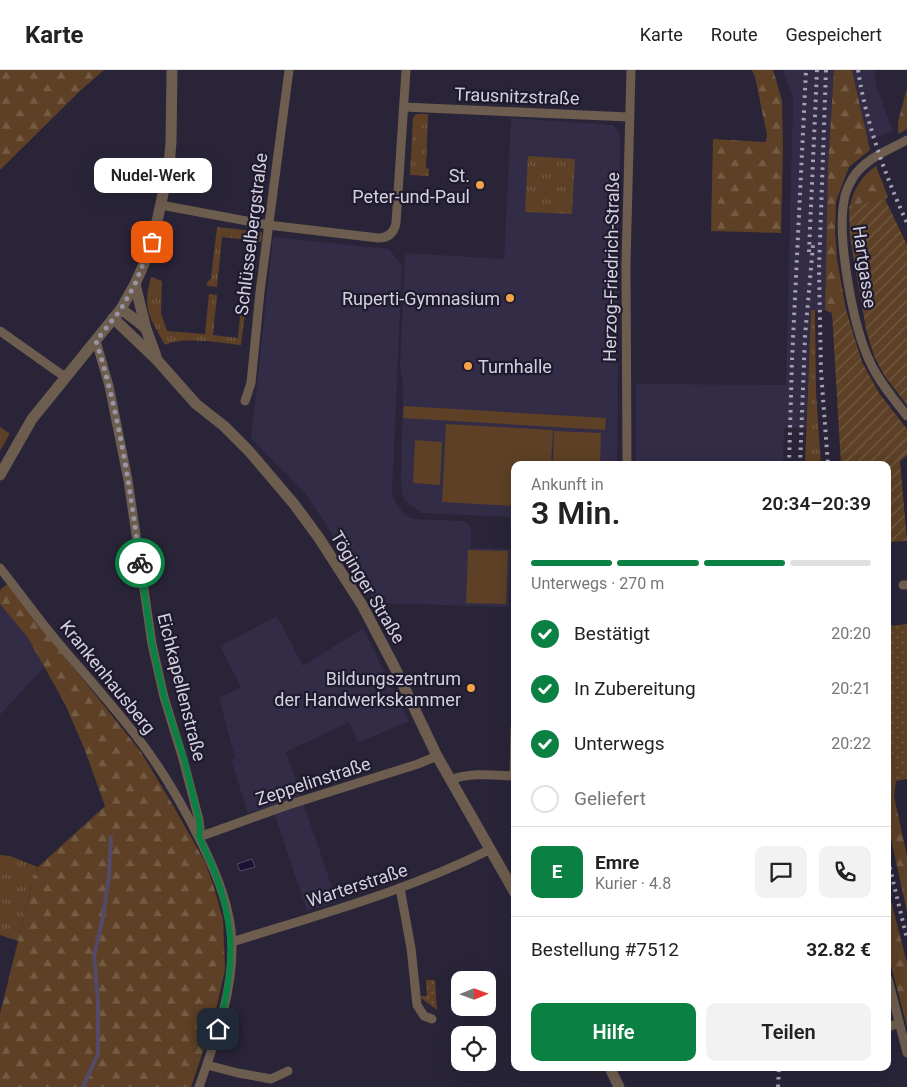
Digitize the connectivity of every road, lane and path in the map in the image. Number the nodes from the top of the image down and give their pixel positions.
1 (172, 70) edge
2 (289, 70) edge
3 (406, 70) edge
4 (631, 70) edge
5 (404, 107) junction
6 (629, 117) junction
7 (907, 140) edge
8 (161, 205) junction
9 (268, 225) junction
10 (135, 284) junction
11 (117, 314) junction
12 (146, 329) junction
13 (0, 332) edge
14 (96, 341) junction
15 (157, 360) junction
16 (65, 377) junction
17 (245, 402) dead end
18 (907, 416) edge
19 (627, 461) edge
20 (0, 473) edge
21 (0, 568) edge
22 (436, 756) junction
23 (511, 776) edge
24 (450, 780) junction
25 (199, 836) junction
26 (489, 850) junction
27 (511, 886) edge
28 (400, 888) junction
29 (232, 942) junction
30 (891, 990) edge
31 (432, 1019) dead end
32 (899, 1023) junction
33 (891, 1025) edge
34 (907, 1052) edge
35 (207, 1064) junction
36 (288, 1071) dead end
37 (611, 1071) edge
38 (199, 1087) edge
39 (619, 1087) edge

1 - 8 street
2 - 9 street, Schlüsselbergstraße
3 - 5 street
4 - 6 street, Herzog-Friedrich-Straße
5 - 6 street, Trausnitzstraße
5 - 9 street
6 - 19 street, Herzog-Friedrich-Straße
7 - 18 street, Hartgasse
8 - 9 street
8 - 10 street
9 - 17 street, Schlüsselbergstraße
10 - 11 street
10 - 12 street, Töginger Straße
11 - 12 street
11 - 14 street
11 - 15 street, Töginger Straße
12 - 15 street, Töginger Straße
13 - 16 street
14 - 16 street
14 - 25 street, Eichkapellenstraße
15 - 22 street, Töginger Straße
16 - 20 street
21 - 25 street, Krankenhausberg
22 - 24 street, Töginger Straße
22 - 25 street, Zeppelinstraße
23 - 24 street
24 - 26 street, Töginger Straße
25 - 29 street, Eichkapellenstraße
26 - 27 street, Töginger Straße
26 - 28 street, Warterstraße
28 - 29 street, Warterstraße
28 - 31 street
29 - 35 street, Eichkapellenstraße
30 - 32 street
32 - 33 street
32 - 34 street
35 - 36 street
35 - 38 street, Eichkapellenstraße
37 - 39 street

